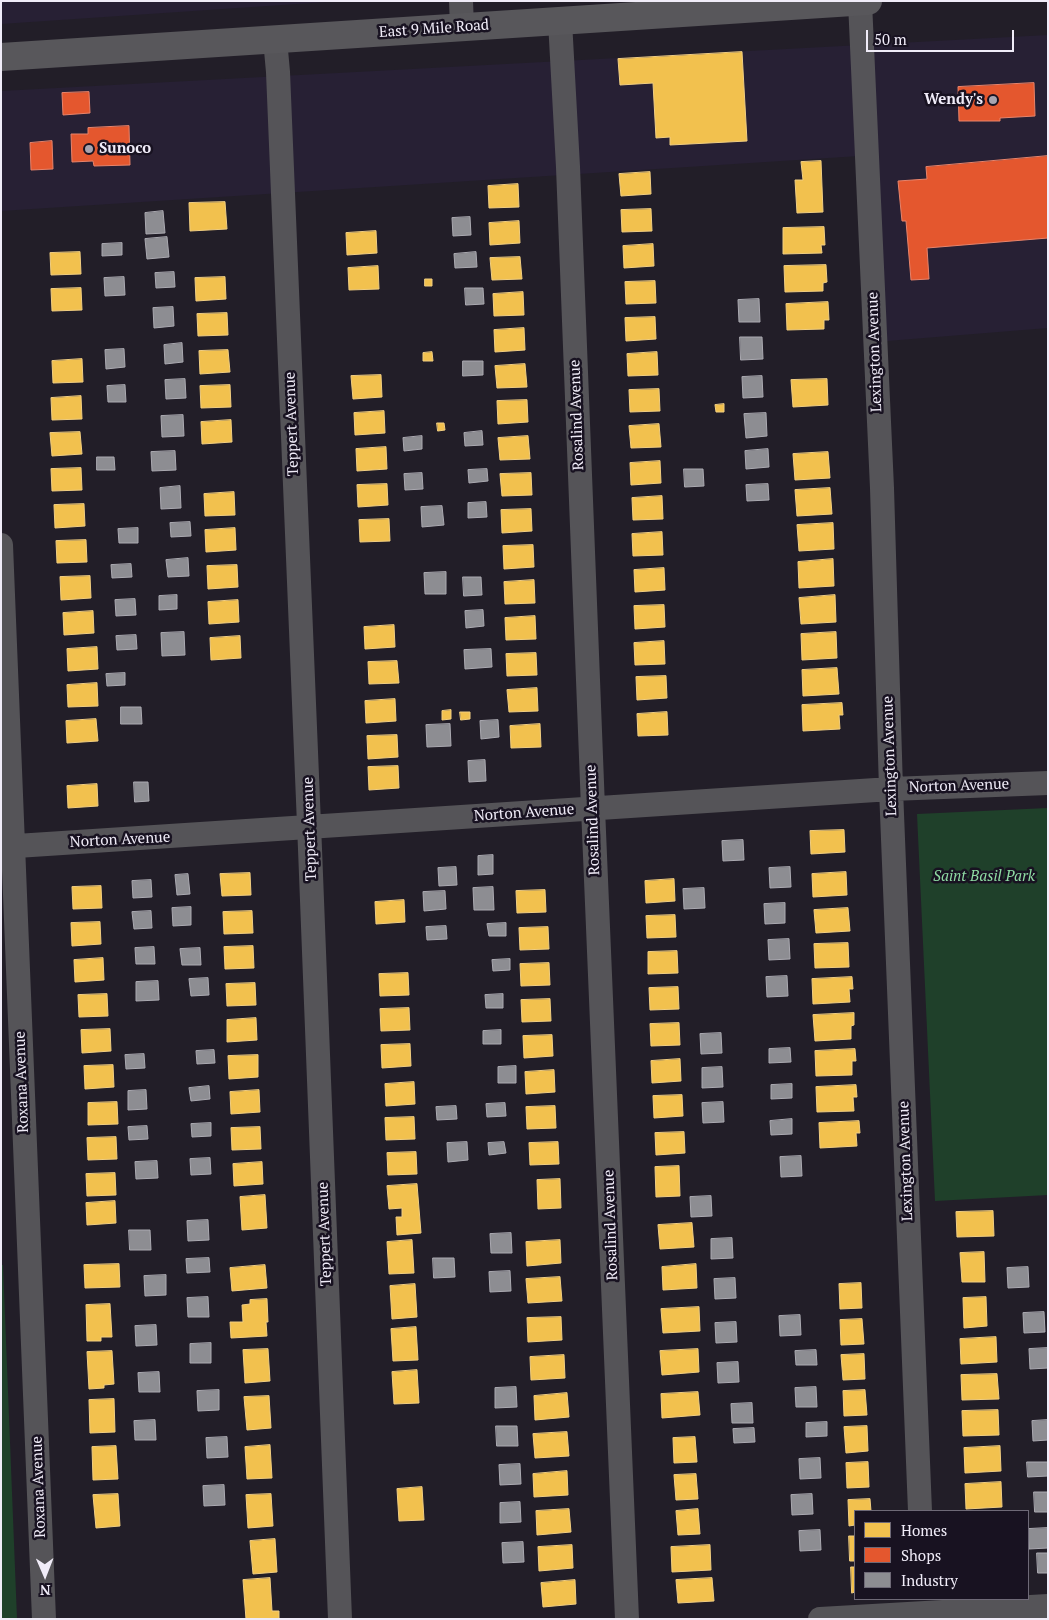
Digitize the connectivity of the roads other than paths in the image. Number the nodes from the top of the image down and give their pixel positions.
1 (868, 1) edge
2 (860, 2) edge
3 (462, 14) edge
4 (560, 21) junction
5 (275, 39) junction
6 (1, 57) edge
7 (1, 545) edge
8 (1048, 783) edge
9 (891, 789) junction
10 (593, 808) junction
11 (310, 828) junction
12 (7, 846) edge
13 (920, 1510) edge
14 (1048, 1606) edge
15 (924, 1610) edge
16 (44, 1619) edge
17 (340, 1619) edge
18 (627, 1619) edge
19 (820, 1619) edge

1 - 2 main road, East 9 Mile Road
2 - 4 main road, East 9 Mile Road
2 - 9 street, Lexington Avenue
3 - 4 main road, East 9 Mile Road
3 - 5 main road, East 9 Mile Road
4 - 10 street, Rosalind Avenue
5 - 6 main road, East 9 Mile Road
5 - 11 street, Teppert Avenue
7 - 12 street, Roxana Avenue
8 - 9 street, Norton Avenue
9 - 10 street, Norton Avenue
9 - 13 street, Lexington Avenue
10 - 11 street, Norton Avenue
10 - 18 street, Rosalind Avenue
11 - 12 street, Norton Avenue
11 - 17 street, Teppert Avenue
12 - 16 street, Roxana Avenue
14 - 15 street
15 - 19 street

